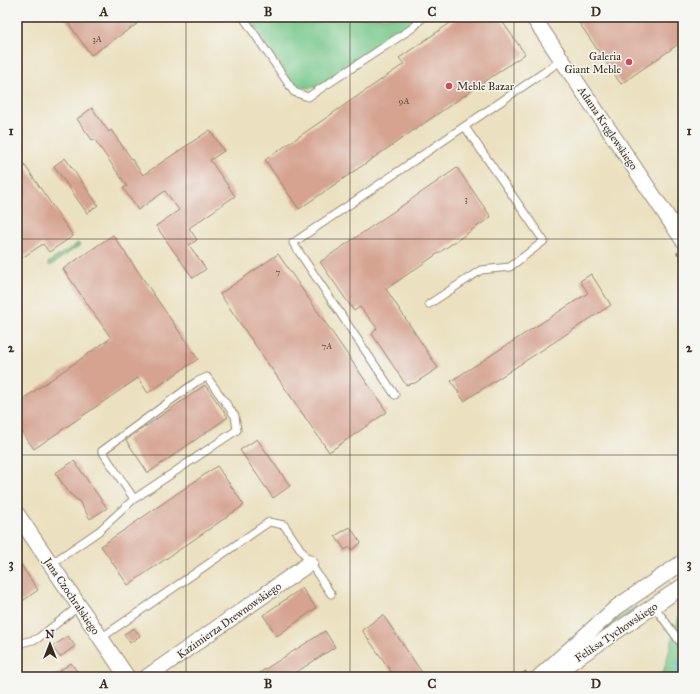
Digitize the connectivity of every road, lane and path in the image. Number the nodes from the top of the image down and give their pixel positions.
1 (243, 17) edge
2 (423, 17) edge
3 (532, 17) edge
4 (562, 60) junction
5 (466, 127) junction
6 (683, 240) edge
7 (429, 304) dead end
8 (395, 394) dead end
9 (134, 499) junction
10 (17, 514) edge
11 (683, 562) edge
12 (310, 563) junction
13 (51, 564) junction
14 (683, 586) edge
15 (640, 591) junction
16 (332, 594) dead end
17 (79, 606) junction
18 (654, 606) junction
19 (101, 638) junction
20 (17, 644) edge
21 (683, 646) edge
22 (127, 677) edge
23 (147, 677) edge
24 (539, 677) edge
25 (549, 677) edge

1 - 2 lane
3 - 4 street, Adama Kręglewskiego
4 - 5 lane
4 - 6 street, Adama Kręglewskiego
5 - 7 lane
5 - 8 lane
9 - 9 lane
9 - 13 lane
10 - 13 street, Jana Czochralskiego
11 - 15 street, Feliksa Tychowskiego
12 - 16 lane
12 - 19 lane
12 - 23 street, Kazimierza Drewnowskiego
13 - 17 street, Jana Czochralskiego
14 - 18 street, Feliksa Tychowskiego
15 - 18 street
15 - 24 street, Feliksa Tychowskiego
17 - 19 street, Jana Czochralskiego
17 - 20 lane
18 - 21 lane
18 - 25 street, Feliksa Tychowskiego
19 - 22 street, Jana Czochralskiego

